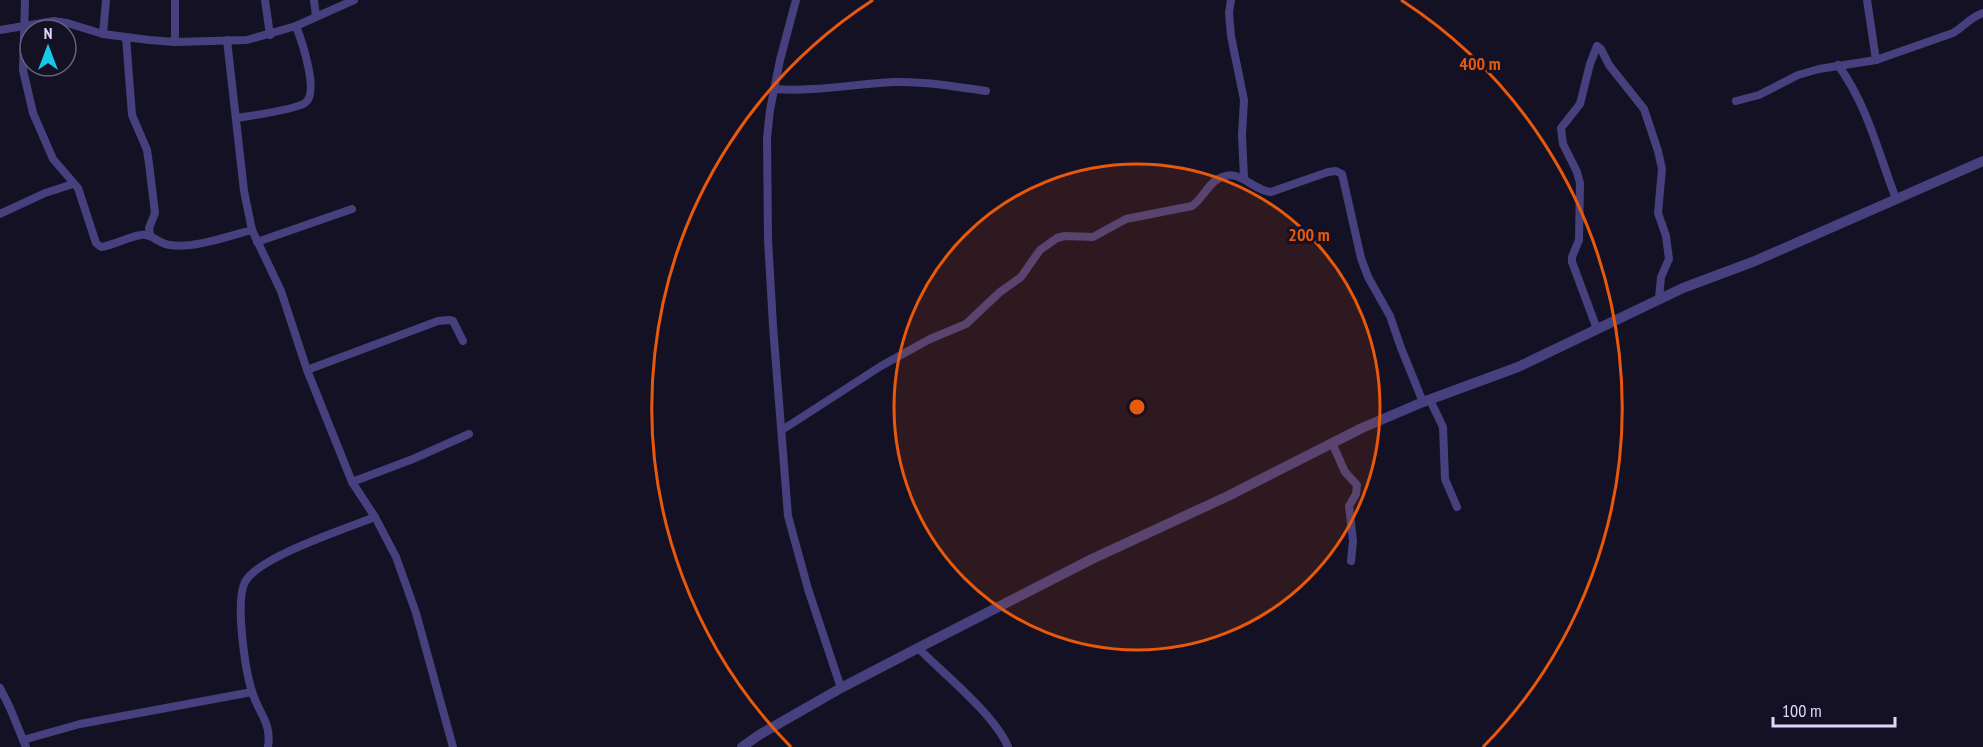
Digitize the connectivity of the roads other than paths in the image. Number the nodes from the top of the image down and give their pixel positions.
1 (25, 0) edge
2 (106, 0) edge
3 (175, 0) edge
4 (265, 0) edge
5 (314, 0) edge
6 (354, 0) edge
7 (796, 0) edge
8 (1231, 0) edge
9 (1867, 0) edge
10 (1983, 13) edge
11 (316, 16) junction
12 (26, 18) edge
13 (78, 26) edge
14 (296, 26) junction
15 (18, 28) edge
16 (0, 30) edge
17 (103, 34) junction
18 (270, 35) junction
19 (126, 38) junction
20 (227, 40) junction
21 (175, 42) junction
22 (1876, 60) junction
23 (1838, 65) junction
24 (25, 78) edge
25 (774, 89) junction
26 (986, 91) dead end
27 (1737, 101) dead end
28 (236, 118) junction
29 (1983, 161) edge
30 (1244, 178) junction
31 (73, 184) junction
32 (1896, 199) junction
33 (352, 209) dead end
34 (0, 214) edge
35 (252, 230) junction
36 (150, 235) junction
37 (257, 242) junction
38 (1659, 298) junction
39 (1597, 329) junction
40 (463, 341) dead end
41 (307, 370) junction
42 (1427, 401) junction
43 (782, 430) junction
44 (469, 434) dead end
45 (1332, 443) junction
46 (352, 482) junction
47 (1456, 507) dead end
48 (375, 517) junction
49 (1350, 561) dead end
50 (918, 648) junction
51 (0, 688) edge
52 (841, 688) junction
53 (252, 693) junction
54 (24, 743) edge
55 (268, 747) edge
56 (453, 747) edge
57 (742, 747) edge
58 (1008, 747) edge

1 - 12 street
2 - 17 street
3 - 21 street
4 - 18 street
5 - 11 street
6 - 11 street
7 - 25 street
8 - 30 street
9 - 22 street
10 - 22 street
11 - 14 street
13 - 17 street
14 - 18 street
14 - 28 street
15 - 16 street
17 - 19 street
18 - 20 street
19 - 21 street
19 - 36 street
20 - 21 street
20 - 28 street
22 - 23 street
23 - 27 street
23 - 32 street
24 - 31 street
25 - 26 street
25 - 43 street
28 - 35 street
29 - 32 street
30 - 42 street
30 - 43 street
31 - 34 street
31 - 36 street
32 - 38 street
33 - 37 street
35 - 36 street
35 - 37 street
37 - 41 street
38 - 39 street
38 - 39 street
39 - 42 street
40 - 41 street
41 - 46 street
42 - 45 street
42 - 47 street
43 - 52 street
44 - 46 street
45 - 49 street
45 - 50 street
46 - 48 street
48 - 53 street
48 - 56 street
50 - 52 street
50 - 58 street
51 - 54 street
52 - 57 street
53 - 54 street
53 - 55 street

